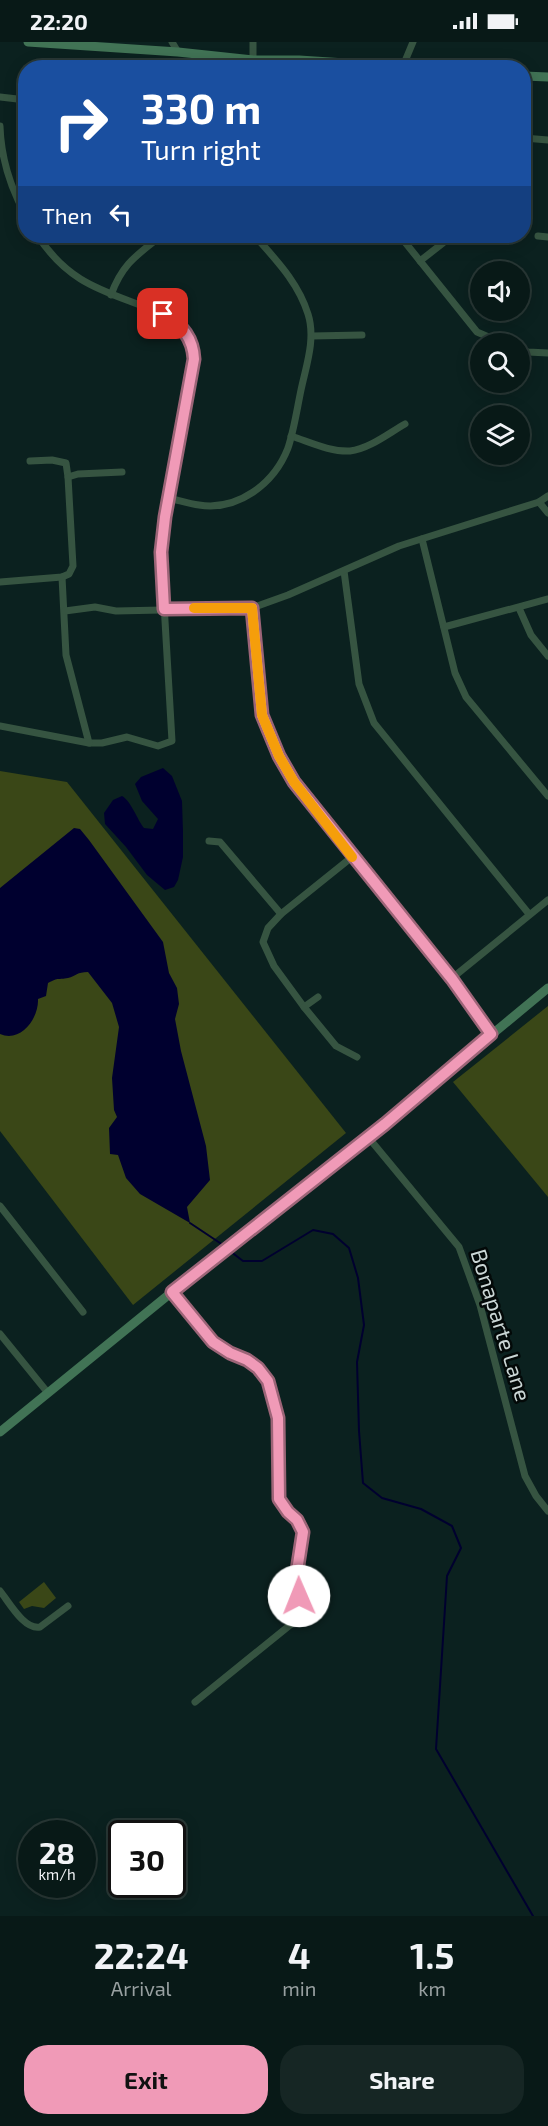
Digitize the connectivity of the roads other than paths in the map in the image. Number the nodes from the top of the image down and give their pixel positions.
1 (28, 42) edge
2 (172, 42) edge
3 (253, 42) edge
4 (413, 42) edge
5 (178, 52) junction
6 (253, 60) joint
7 (406, 60) edge
8 (531, 76) edge
9 (548, 77) edge
10 (0, 97) edge
11 (18, 99) edge
12 (0, 126) edge
13 (531, 139) edge
14 (548, 140) edge
15 (18, 201) edge
16 (538, 236) dead end
17 (548, 237) edge
18 (44, 243) edge
19 (153, 243) edge
20 (261, 243) edge
21 (405, 243) edge
22 (443, 243) dead end
23 (420, 261) junction
24 (111, 295) junction
25 (479, 333) edge
26 (362, 335) dead end
27 (312, 336) junction
28 (530, 352) edge
29 (548, 353) edge
30 (405, 423) dead end
31 (291, 436) junction
32 (30, 461) dead end
33 (122, 472) dead end
34 (68, 477) junction
35 (548, 496) edge
36 (168, 498) junction
37 (539, 502) junction
38 (548, 513) edge
39 (422, 539) junction
40 (344, 571) junction
41 (62, 577) junction
42 (0, 582) edge
43 (548, 599) edge
44 (252, 608) junction
45 (519, 608) junction
46 (164, 609) junction
47 (65, 611) junction
48 (444, 627) junction
49 (548, 656) edge
50 (0, 726) edge
51 (89, 743) junction
52 (548, 796) edge
53 (209, 841) dead end
54 (352, 857) junction
55 (548, 900) edge
56 (281, 914) junction
57 (529, 914) junction
58 (452, 979) junction
59 (548, 988) edge
60 (318, 997) dead end
61 (304, 1007) junction
62 (491, 1034) junction
63 (357, 1057) dead end
64 (368, 1137) junction
65 (0, 1206) edge
66 (172, 1292) junction
67 (83, 1312) dead end
68 (0, 1334) edge
69 (48, 1394) junction
70 (0, 1432) edge
71 (548, 1511) edge
72 (0, 1590) edge
73 (68, 1605) dead end
74 (195, 1702) dead end

1 - 5 street
2 - 5 street
3 - 6 street
4 - 7 street
5 - 6 street
8 - 9 street
10 - 11 street
12 - 15 street
13 - 14 street
16 - 17 street
18 - 24 street
19 - 24 street
20 - 27 street
21 - 23 street
22 - 23 street
23 - 25 street
24 - 36 street
26 - 27 street
27 - 31 street
28 - 29 street
30 - 31 street
31 - 36 street
32 - 34 street
33 - 34 street
34 - 41 street
35 - 37 street
36 - 46 street
37 - 38 street
37 - 39 street
39 - 40 street
39 - 48 street
40 - 44 street
40 - 57 street
41 - 42 street
41 - 47 street
43 - 45 street
44 - 46 street
44 - 54 street
45 - 48 street
45 - 49 street
46 - 47 street
46 - 51 street
47 - 51 street
48 - 52 street
50 - 51 street
53 - 56 street
54 - 56 street
54 - 58 street
55 - 57 street
56 - 61 street
57 - 58 street
58 - 62 street
59 - 62 street
60 - 61 street
61 - 63 street
62 - 64 street
64 - 66 street
64 - 71 street, Bonaparte Lane
65 - 67 street
66 - 69 street
66 - 74 street
68 - 69 street
69 - 70 street
72 - 73 street

